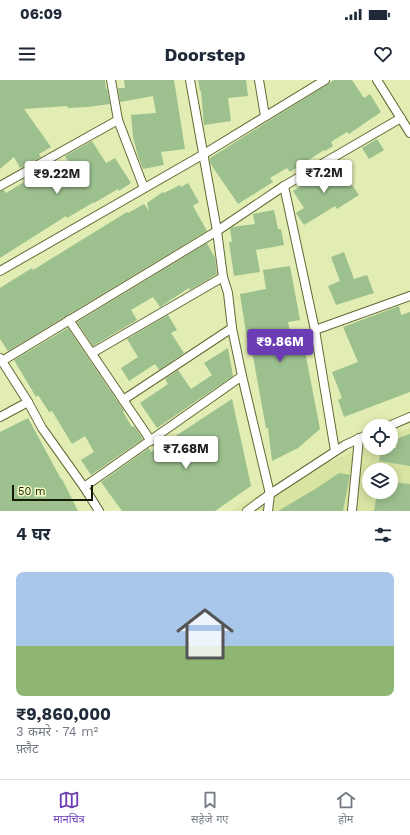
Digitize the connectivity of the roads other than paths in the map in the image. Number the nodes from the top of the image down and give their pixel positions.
1 (111, 80) edge
2 (190, 80) edge
3 (259, 80) edge
4 (325, 80) edge
5 (377, 80) edge
6 (265, 116) junction
7 (401, 118) junction
8 (118, 120) junction
9 (410, 133) edge
10 (204, 154) junction
11 (0, 186) edge
12 (284, 186) junction
13 (144, 188) junction
14 (217, 231) junction
15 (0, 271) edge
16 (223, 277) junction
17 (410, 296) edge
18 (69, 320) junction
19 (232, 328) junction
20 (316, 330) junction
21 (92, 353) junction
22 (1, 360) edge
23 (242, 376) junction
24 (123, 400) junction
25 (28, 402) junction
26 (0, 417) edge
27 (410, 417) edge
28 (398, 422) edge
29 (360, 438) joint
30 (151, 441) junction
31 (335, 451) junction
32 (84, 487) junction
33 (270, 494) junction
34 (99, 511) edge
35 (247, 511) edge
36 (268, 511) edge
37 (352, 511) edge

1 - 8 street
2 - 10 street
3 - 6 street
4 - 6 street
5 - 7 street
6 - 10 street
7 - 9 street
7 - 12 street
8 - 11 street
8 - 13 street
10 - 13 street
10 - 14 street
12 - 14 street
12 - 20 street
13 - 15 street
14 - 16 street
14 - 18 street
16 - 19 street
16 - 21 street
17 - 20 street
18 - 21 street
18 - 22 street
19 - 23 street
19 - 24 street
20 - 31 street
21 - 24 street
22 - 25 street
23 - 30 street
23 - 33 street
24 - 30 street
25 - 26 street
25 - 32 street
27 - 28 street
29 - 31 street
29 - 37 street
30 - 32 street
31 - 33 street
32 - 34 street
33 - 35 street
33 - 36 street

